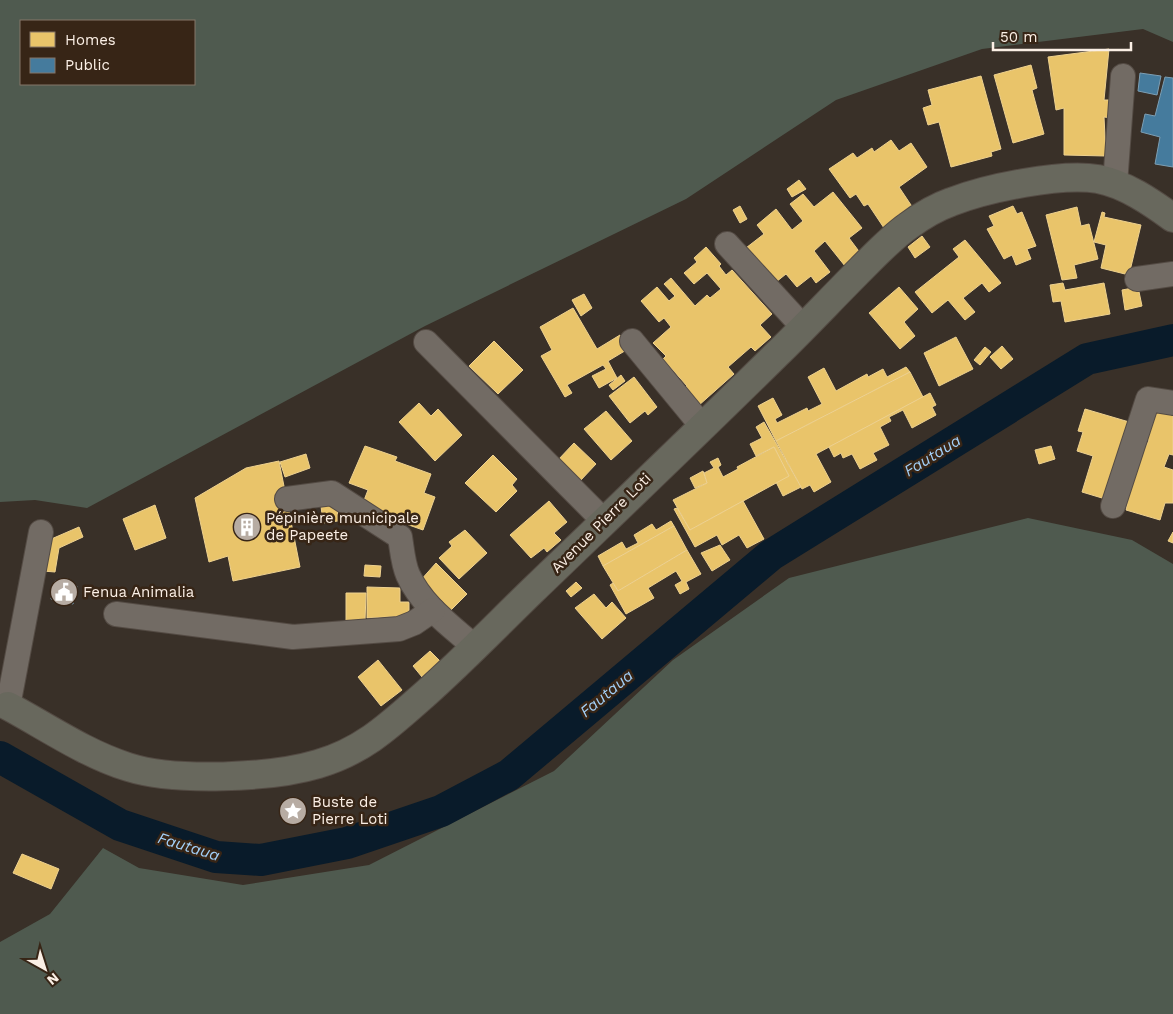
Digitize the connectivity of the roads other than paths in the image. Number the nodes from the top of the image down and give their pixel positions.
1 (1123, 76) dead end
2 (1115, 184) junction
3 (1173, 218) edge
4 (727, 244) dead end
5 (1173, 274) edge
6 (1136, 279) dead end
7 (804, 328) junction
8 (632, 341) dead end
9 (426, 342) dead end
10 (1173, 403) edge
11 (702, 426) junction
12 (287, 499) dead end
13 (1113, 506) dead end
14 (604, 521) junction
15 (41, 532) dead end
16 (433, 610) junction
17 (116, 614) dead end
18 (476, 648) junction
19 (4, 703) edge

1 - 2 street
2 - 3 main road, Avenue Pierre Loti
2 - 7 main road, Avenue Pierre Loti
4 - 7 street
5 - 6 street
7 - 11 main road, Avenue Pierre Loti
8 - 11 street
9 - 14 street
10 - 13 street
11 - 14 main road, Avenue Pierre Loti
12 - 16 street
14 - 18 main road, Avenue Pierre Loti
15 - 19 street
16 - 17 street
16 - 18 street
18 - 19 main road, Avenue Pierre Loti

